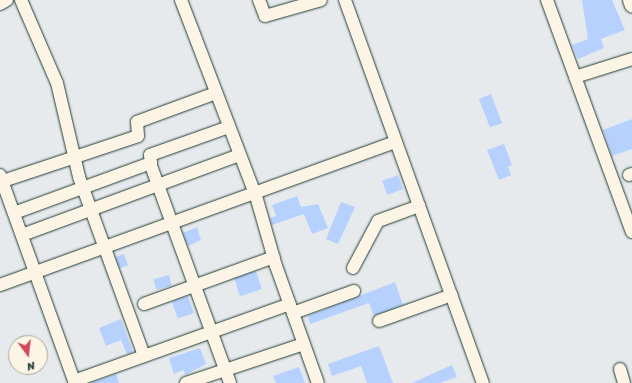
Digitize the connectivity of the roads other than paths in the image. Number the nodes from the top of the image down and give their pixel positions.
1 (7, 0) edge
2 (21, 0) edge
3 (181, 0) edge
4 (259, 0) edge
5 (321, 0) edge
6 (345, 0) edge
7 (547, 0) edge
8 (630, 0) edge
9 (0, 4) edge
10 (632, 5) edge
11 (632, 59) edge
12 (575, 77) junction
13 (216, 93) junction
14 (229, 127) junction
15 (395, 142) junction
16 (240, 155) junction
17 (75, 158) junction
18 (150, 163) junction
19 (1, 180) edge
20 (158, 185) junction
21 (83, 188) junction
22 (256, 196) junction
23 (420, 206) junction
24 (91, 208) junction
25 (14, 213) junction
26 (173, 225) junction
27 (632, 232) edge
28 (22, 235) junction
29 (105, 249) junction
30 (274, 258) junction
31 (352, 268) dead end
32 (35, 273) junction
33 (0, 285) edge
34 (195, 286) junction
35 (354, 291) dead end
36 (452, 295) junction
37 (144, 304) dead end
38 (291, 308) junction
39 (379, 321) dead end
40 (211, 333) junction
41 (304, 344) junction
42 (144, 356) junction
43 (620, 369) dead end
44 (225, 371) junction
45 (75, 382) edge
46 (186, 383) edge
47 (230, 383) edge
48 (318, 383) edge
49 (483, 383) edge
50 (624, 383) edge

1 - 9 street
2 - 17 street
3 - 13 street
4 - 5 street
6 - 15 street
7 - 12 street
8 - 10 main road
11 - 12 street
12 - 27 street
13 - 14 street
13 - 17 street
14 - 16 street
14 - 18 street
15 - 22 street
15 - 23 street
16 - 20 street
16 - 22 street
17 - 19 street
17 - 21 street
18 - 20 street
18 - 21 street
19 - 25 street
20 - 24 street
20 - 26 street
21 - 24 street
21 - 25 street
22 - 26 street
22 - 30 street
23 - 31 street
23 - 36 street
24 - 28 street
24 - 29 street
25 - 28 street
26 - 29 street
26 - 34 street
28 - 32 street
29 - 32 street
29 - 42 street
30 - 34 street
30 - 38 street
32 - 33 street
32 - 45 street
34 - 37 street
34 - 40 street
35 - 38 street
36 - 39 street
36 - 49 street
38 - 40 street
38 - 41 street
40 - 42 street
40 - 44 street
41 - 44 street
41 - 48 street
42 - 45 street
43 - 50 street
44 - 46 street
44 - 47 street

